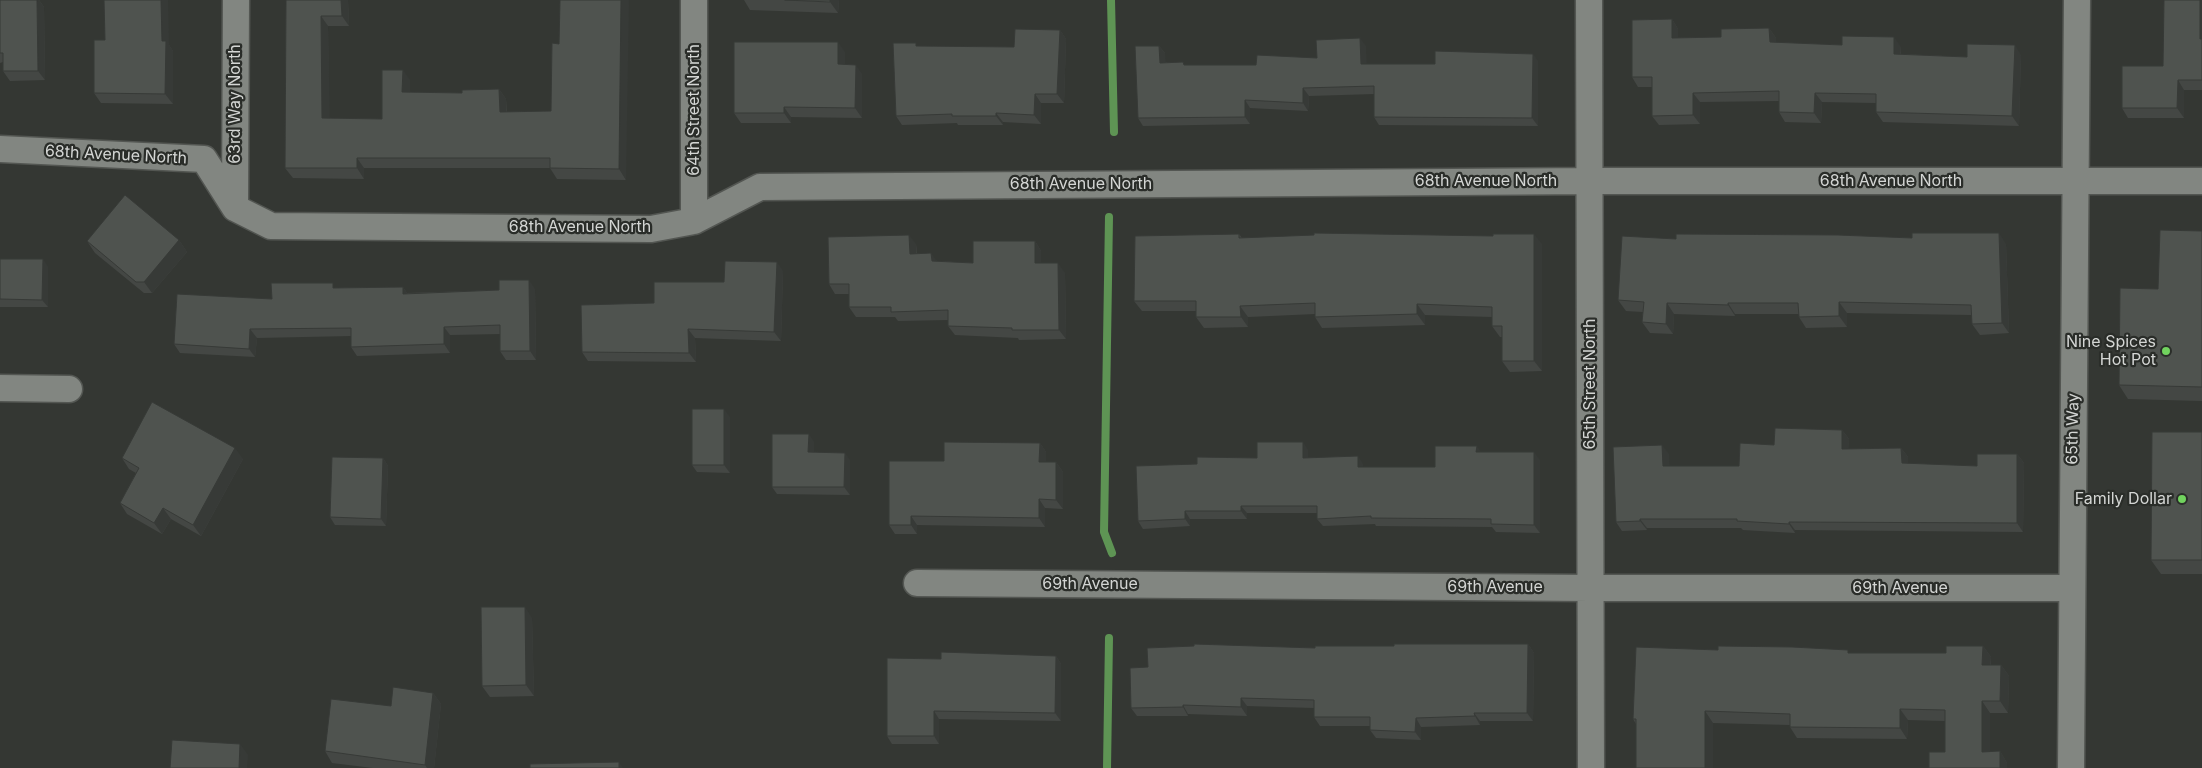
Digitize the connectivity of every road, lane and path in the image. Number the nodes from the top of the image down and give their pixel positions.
1 (236, 0) edge
2 (694, 0) edge
3 (1589, 0) edge
4 (2077, 0) edge
5 (0, 149) edge
6 (1590, 180) junction
7 (2076, 181) junction
8 (2202, 181) edge
9 (235, 208) junction
10 (694, 221) junction
11 (0, 388) edge
12 (69, 389) dead end
13 (917, 583) dead end
14 (1590, 588) junction
15 (2072, 588) junction
16 (1591, 768) edge
17 (2071, 768) edge

1 - 9 street, 63rd Way North
2 - 10 street, 64th Street North
3 - 6 street, 65th Street North
4 - 7 street, 65th Way
5 - 9 street, 68th Avenue North
6 - 7 street, 68th Avenue North
6 - 10 street, 68th Avenue North
6 - 14 street, 65th Street North
7 - 8 street, 68th Avenue North
7 - 15 street, 65th Way
9 - 10 street, 68th Avenue North
11 - 12 street
13 - 14 street, 69th Avenue
14 - 15 street, 69th Avenue
14 - 16 street, 65th Street North
15 - 17 street, 65th Way

